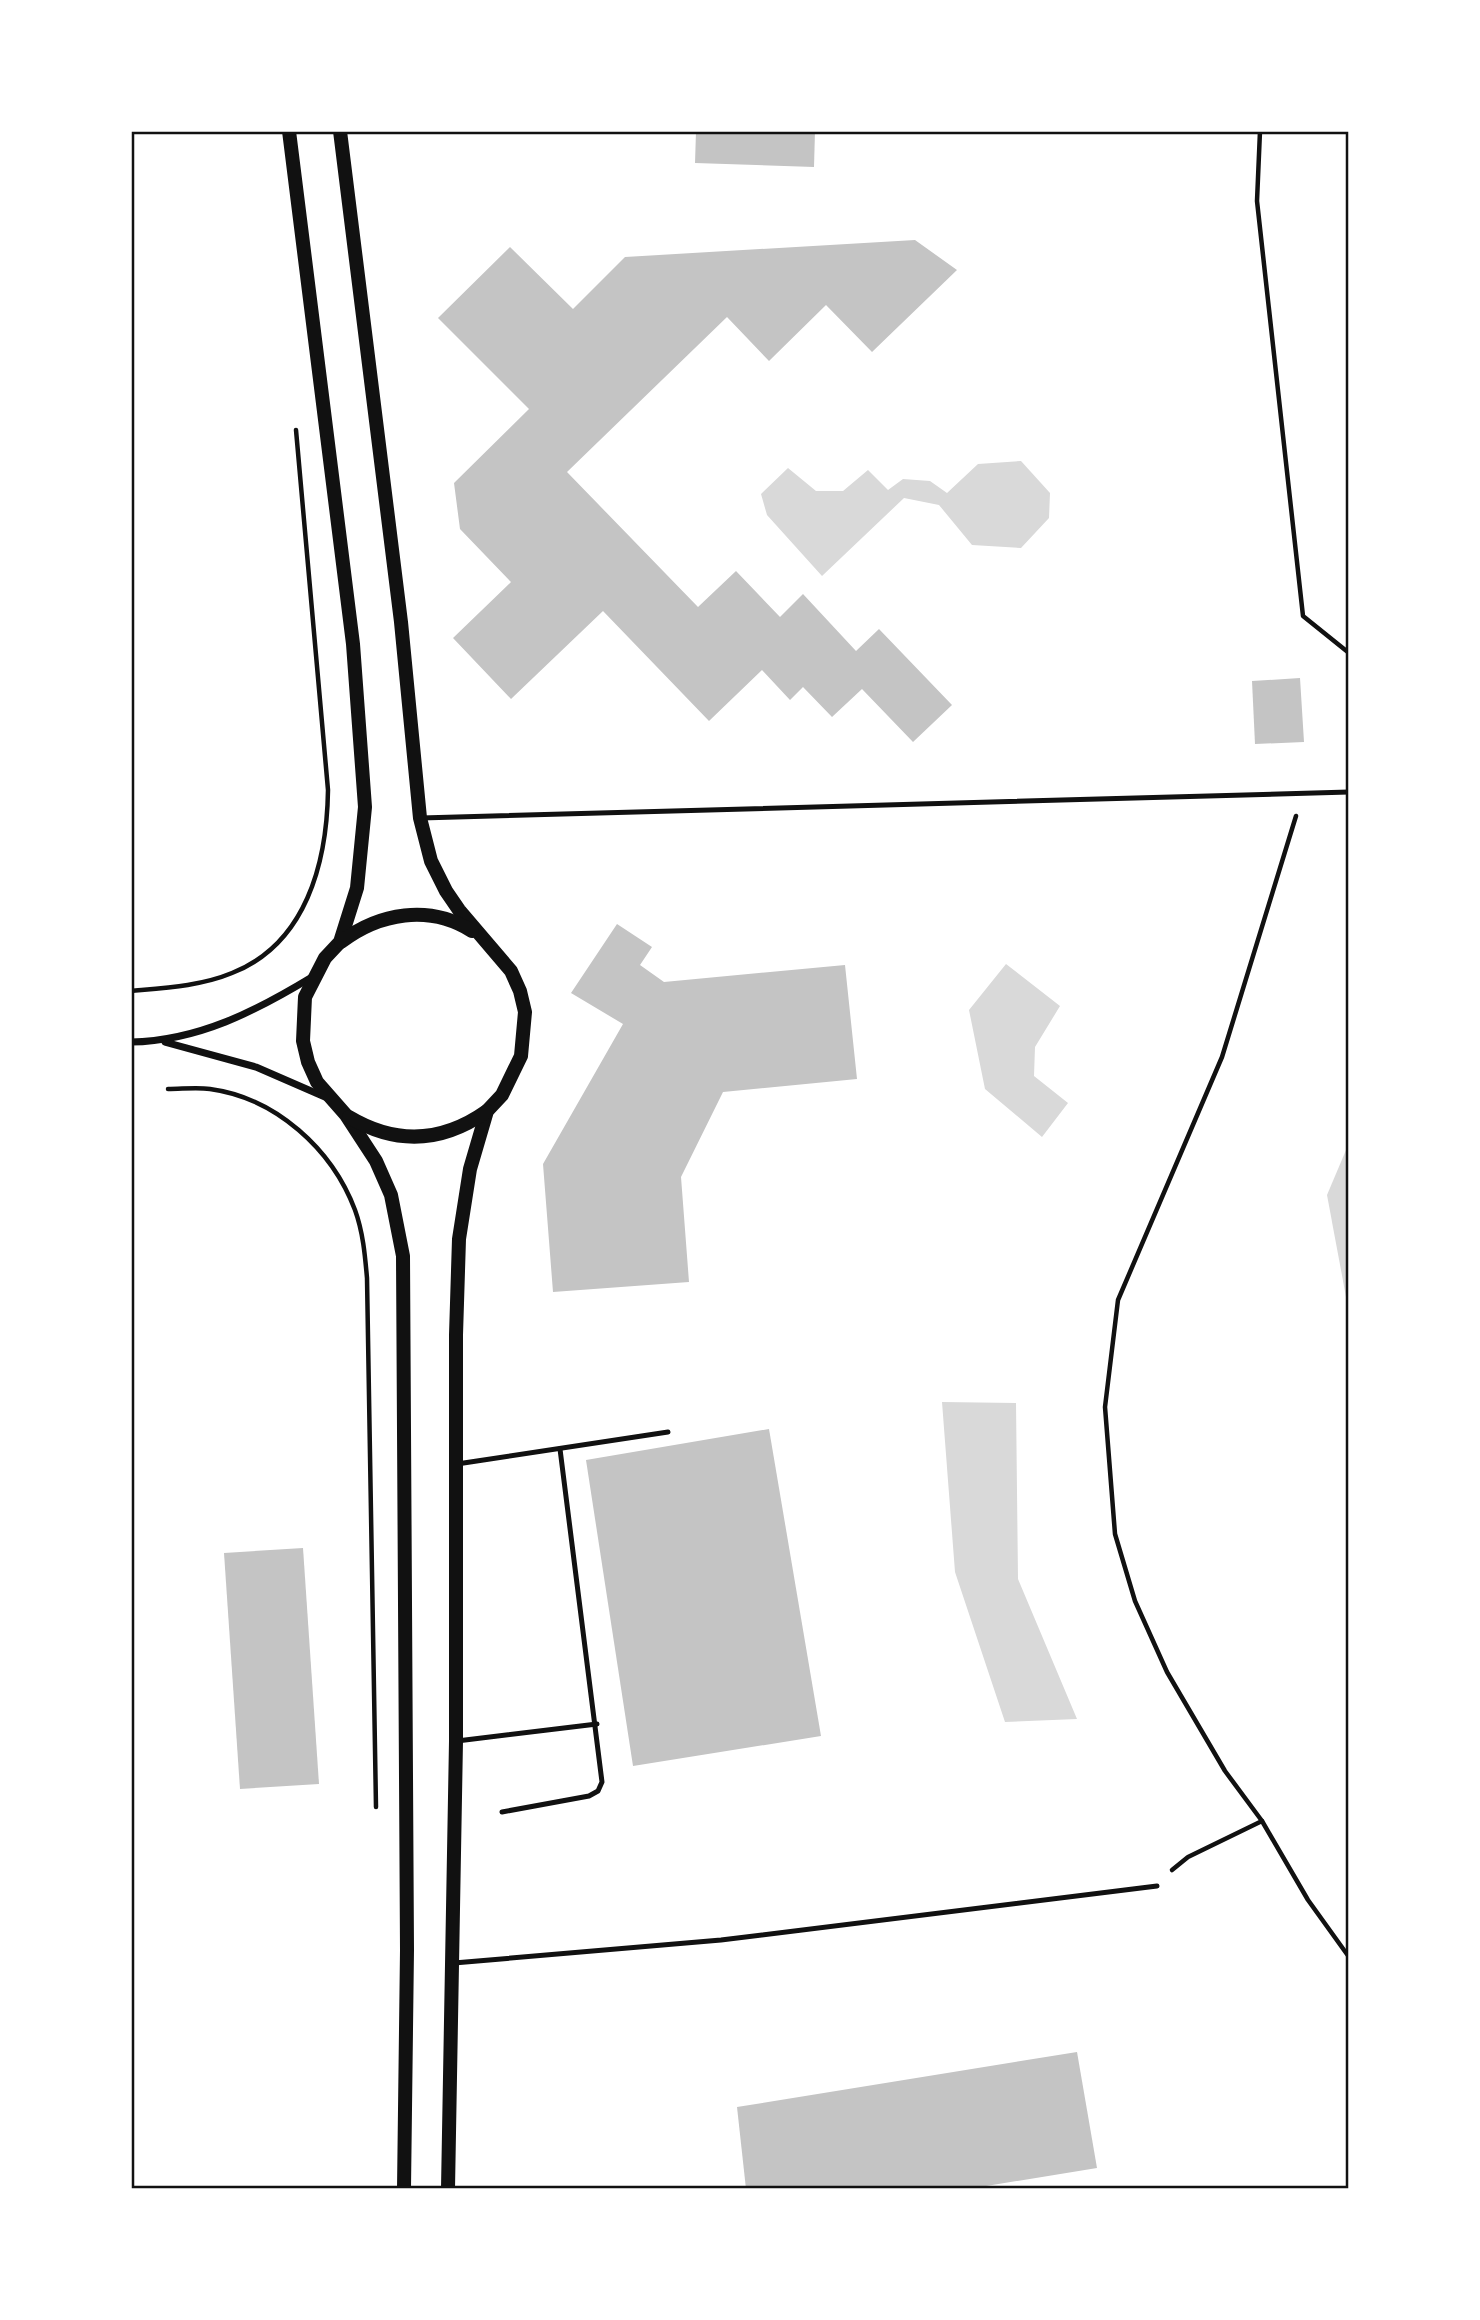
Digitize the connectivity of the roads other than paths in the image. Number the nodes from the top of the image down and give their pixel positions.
1 (289, 131) edge
2 (340, 131) edge
3 (1349, 792) edge
4 (420, 818) junction
5 (482, 938) junction
6 (340, 942) junction
7 (313, 976) junction
8 (131, 1042) edge
9 (164, 1042) junction
10 (330, 1100) junction
11 (487, 1111) junction
12 (346, 1115) junction
13 (668, 1432) dead end
14 (560, 1450) junction
15 (456, 1464) junction
16 (597, 1724) junction
17 (456, 1741) junction
18 (502, 1812) dead end
19 (1157, 1886) road end
20 (451, 1964) junction
21 (404, 2189) edge
22 (447, 2189) edge

1 - 6 main road
2 - 4 main road
3 - 4 lane
4 - 5 main road
5 - 6 main road
5 - 11 main road
6 - 7 main road
7 - 9 street
7 - 10 main road
8 - 9 street
9 - 10 street
10 - 12 main road
11 - 12 main road
11 - 15 main road
12 - 21 main road
13 - 14 lane
14 - 15 lane
14 - 16 lane
15 - 17 main road
16 - 17 lane
16 - 18 lane
17 - 20 main road
19 - 20 lane
20 - 22 main road

